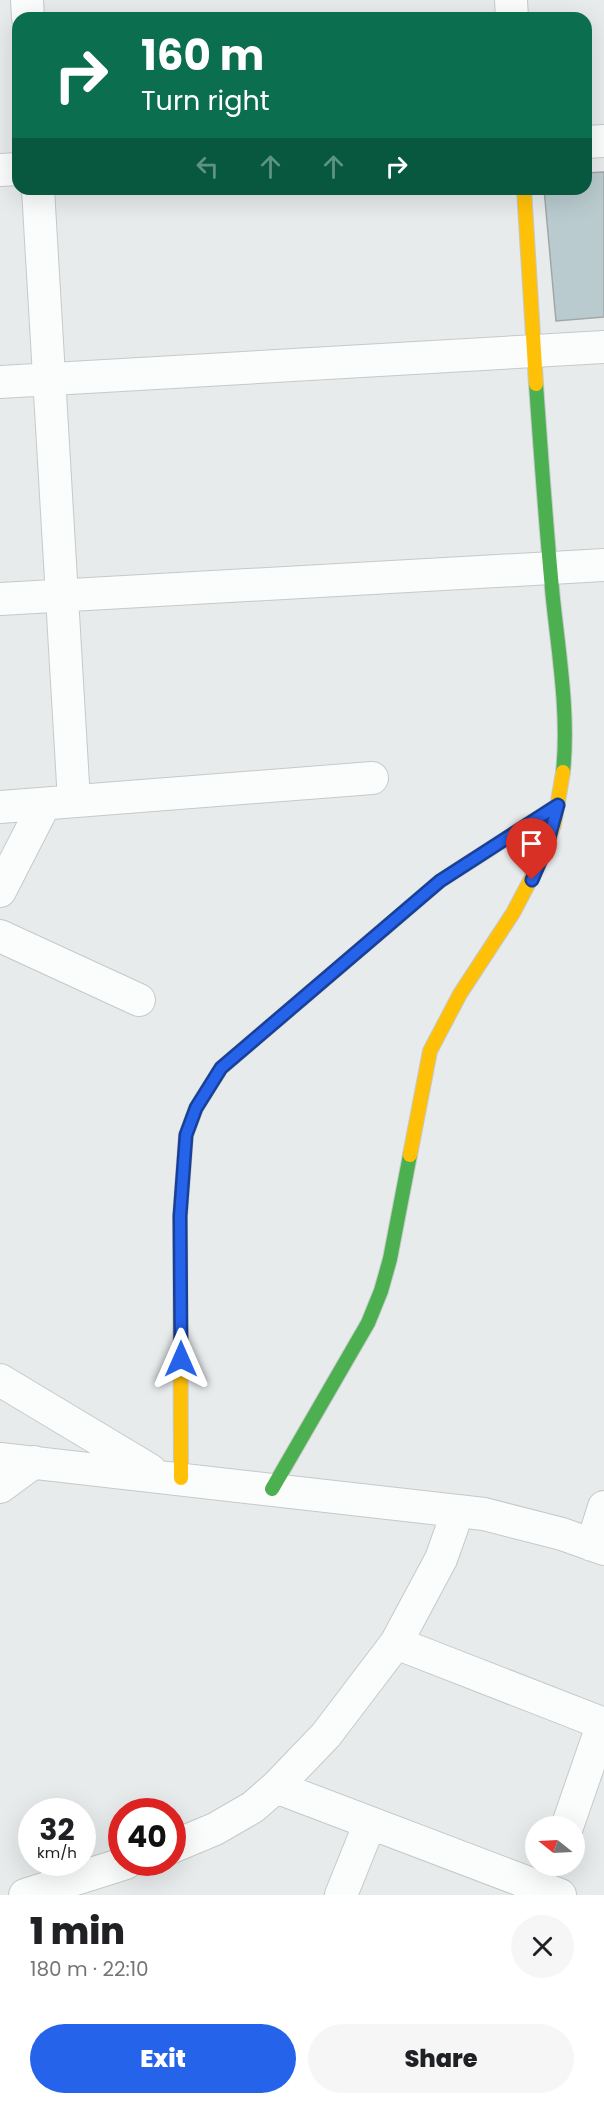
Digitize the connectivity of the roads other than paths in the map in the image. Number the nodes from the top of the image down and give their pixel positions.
1 (38, 195) edge
2 (524, 195) edge
3 (604, 347) edge
4 (535, 350) junction
5 (49, 379) junction
6 (0, 382) edge
7 (604, 565) edge
8 (549, 567) junction
9 (62, 595) junction
10 (0, 599) edge
11 (372, 778) dead end
12 (59, 803) junction
13 (558, 805) junction
14 (0, 807) edge
15 (0, 891) edge
16 (0, 936) edge
17 (139, 1000) dead end
18 (0, 1380) edge
19 (0, 1459) edge
20 (34, 1462) junction
21 (170, 1477) junction
22 (0, 1487) edge
23 (272, 1489) junction
24 (604, 1507) edge
25 (458, 1511) junction
26 (598, 1547) edge
27 (396, 1643) junction
28 (604, 1724) edge
29 (276, 1787) junction
30 (571, 1816) edge
31 (370, 1823) junction
32 (186, 1841) edge
33 (108, 1869) edge
34 (551, 1886) edge
35 (25, 1895) edge
36 (342, 1895) edge

1 - 5 street
2 - 4 street
3 - 4 street
4 - 5 street
4 - 8 street
5 - 6 street
5 - 9 street
7 - 8 street
8 - 9 street
8 - 13 street
9 - 10 street
9 - 12 street
11 - 12 street
12 - 14 street
12 - 15 street
13 - 21 street
13 - 23 street
16 - 17 street
18 - 21 street
19 - 20 street
20 - 21 street
20 - 22 street
21 - 23 street
23 - 25 street
24 - 26 street
25 - 26 street
25 - 27 street
27 - 28 street
27 - 29 street
28 - 30 street
29 - 31 street
29 - 32 street
31 - 34 street
31 - 36 street
33 - 35 street

